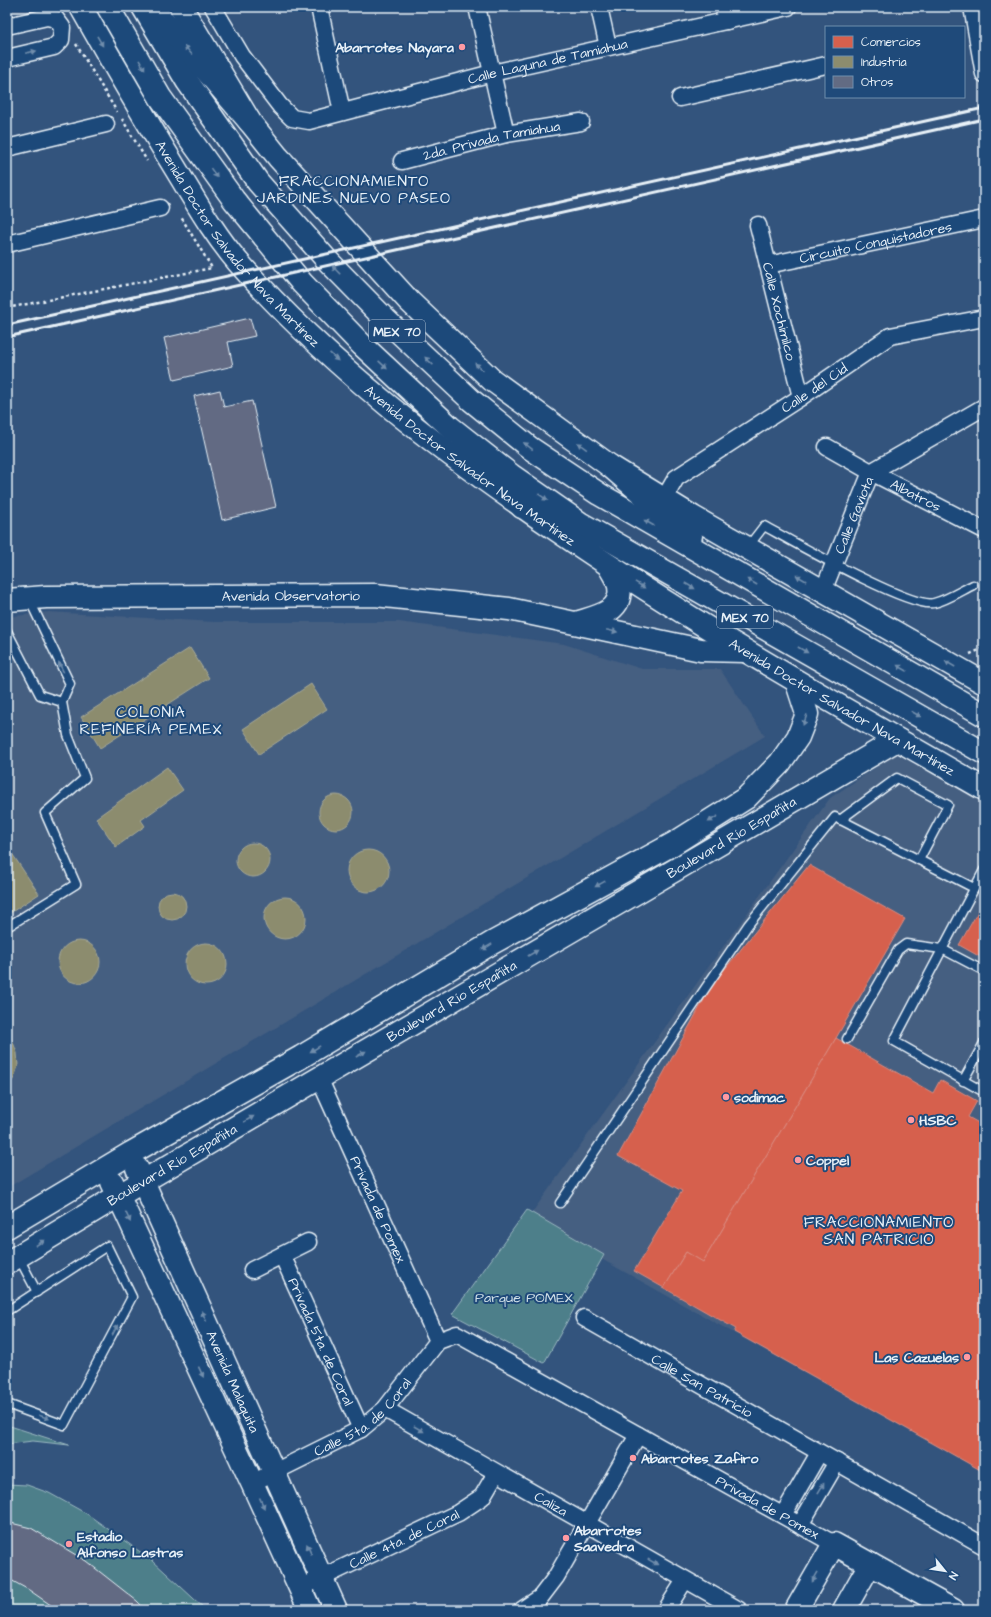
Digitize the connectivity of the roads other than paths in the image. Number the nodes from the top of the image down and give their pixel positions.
1 (81, 7) edge
2 (108, 7) edge
3 (143, 7) edge
4 (151, 7) edge
5 (181, 7) edge
6 (213, 7) edge
7 (319, 7) edge
8 (477, 7) edge
9 (599, 7) edge
10 (788, 7) edge
11 (972, 7) edge
12 (725, 14) edge
13 (7, 26) edge
14 (971, 33) edge
15 (608, 48) junction
16 (7, 58) edge
17 (825, 66) edge
18 (492, 73) junction
19 (984, 74) edge
20 (680, 98) dead end
21 (342, 112) junction
22 (250, 122) junction
23 (581, 122) dead end
24 (106, 124) dead end
25 (506, 134) junction
26 (7, 148) edge
27 (402, 161) dead end
28 (160, 208) dead end
29 (984, 219) edge
30 (758, 225) dead end
31 (7, 244) edge
32 (768, 265) junction
33 (984, 318) edge
34 (801, 398) junction
35 (984, 406) edge
36 (450, 427) junction
37 (827, 447) dead end
38 (610, 466) junction
39 (871, 472) junction
40 (664, 499) junction
41 (522, 507) junction
42 (983, 528) edge
43 (747, 548) junction
44 (833, 564) junction
45 (608, 566) junction
46 (731, 570) junction
47 (973, 585) dead end
48 (823, 591) junction
49 (18, 599) edge
50 (573, 624) junction
51 (7, 631) edge
52 (745, 651) junction
53 (979, 676) edge
54 (797, 683) junction
55 (62, 702) junction
56 (984, 715) edge
57 (897, 740) junction
58 (984, 753) edge
59 (984, 789) edge
60 (840, 820) junction
61 (919, 860) junction
62 (984, 870) edge
63 (974, 888) junction
64 (7, 927) edge
65 (942, 948) junction
66 (984, 970) edge
67 (847, 1039) dead end
68 (984, 1043) edge
69 (319, 1078) junction
70 (963, 1081) junction
71 (984, 1092) edge
72 (131, 1153) junction
73 (106, 1169) junction
74 (143, 1181) junction
75 (118, 1196) junction
76 (560, 1203) dead end
77 (7, 1228) edge
78 (308, 1242) dead end
79 (282, 1255) junction
80 (12, 1260) edge
81 (252, 1270) dead end
82 (37, 1292) junction
83 (7, 1311) edge
84 (584, 1318) dead end
85 (438, 1341) junction
86 (7, 1404) edge
87 (385, 1409) junction
88 (361, 1429) junction
89 (638, 1435) junction
90 (819, 1452) junction
91 (837, 1462) junction
92 (274, 1472) junction
93 (496, 1473) junction
94 (252, 1483) junction
95 (783, 1515) junction
96 (586, 1525) junction
97 (800, 1525) junction
98 (834, 1544) junction
99 (984, 1546) edge
100 (870, 1564) junction
101 (322, 1579) junction
102 (685, 1580) junction
103 (300, 1588) junction
104 (310, 1610) edge
105 (336, 1610) edge
106 (522, 1610) edge
107 (666, 1610) edge
108 (739, 1610) edge
109 (796, 1610) edge
110 (844, 1610) edge
111 (953, 1610) edge

1 -> 41 main road, Avenida Doctor Salvador Nava Martínez
2 -> 36 main road, Avenida Doctor Salvador Nava Martínez / MEX 70
46 -> 3 main road, MEX 70
22 -> 4 main road
5 - 22 main road
6 - 21 street, Calle Laguna de Tamiahua
7 - 21 street
8 - 18 street
9 - 15 street
10 - 12 street, Calle Laguna de Tamiahua
11 - 14 street
12 - 15 street, Calle Laguna de Tamiahua
16 -> 13 street
14 - 19 street
15 - 18 street, Calle Laguna de Tamiahua
17 - 20 street
18 - 21 street, Calle Laguna de Tamiahua
18 - 25 street
38 -> 22 main road
23 - 25 street, 2da. Privada Tamiahua
24 - 26 street
25 - 27 street, 2da. Privada Tamiahua
28 - 31 street
29 - 32 street, Circuito Conquistadores
30 - 32 street, Calle Xochimilco
32 - 34 street, Calle Xochimilco
33 - 34 street, Calle del Cid
34 - 40 street, Calle del Cid
35 - 39 street, Calle Gaviota
36 - 41 main road
36 -> 58 main road, Avenida Doctor Salvador Nava Martínez / MEX 70
37 - 39 street, Albatros
38 - 40 main road
38 - 46 main road
39 - 42 street, Albatros
39 - 44 street, Calle Gaviota
40 - 43 main road
41 - 45 main road, Avenida Doctor Salvador Nava Martínez
43 - 44 lane
48 -> 43 main road
44 - 47 lane
44 - 48 street, Calle Gaviota
45 - 50 main road
45 -> 52 main road, Avenida Doctor Salvador Nava Martínez
56 -> 46 main road, MEX 70
53 -> 48 main road
49 - 50 main road, Avenida Observatorio
55 -> 49 lane
50 -> 52 main road, Avenida Observatorio
51 - 55 lane
52 - 54 main road, Avenida Doctor Salvador Nava Martínez
54 - 57 main road, Avenida Doctor Salvador Nava Martínez
54 -> 72 main road, Boulevard Río Españita
55 - 64 lane
57 - 59 main road, Avenida Doctor Salvador Nava Martínez
69 -> 57 main road, Boulevard Río Españita
60 - 61 lane
60 - 61 lane
60 - 76 lane
61 - 63 lane
62 - 63 lane
63 - 65 lane
65 - 66 lane
65 - 67 lane
65 - 70 lane
68 - 70 lane
74 -> 69 main road, Boulevard Río Españita
69 - 85 street, Privada de Pomex
70 - 71 lane
72 - 73 main road, Boulevard Río Españita
72 - 74 main road, Avenida Malaquita
73 - 75 main road, Avenida Malaquita
73 - 77 main road, Boulevard Río Españita
74 - 75 main road, Boulevard Río Españita
92 -> 74 main road, Avenida Malaquita
80 -> 75 main road, Boulevard Río Españita
75 -> 94 main road, Avenida Malaquita
78 - 79 street
79 - 81 street
79 - 88 street, Privada 5ta. de Coral
80 - 82 lane
82 - 83 lane
86 -> 82 lane
84 - 90 street, Calle San Patricio
85 - 87 street, Calle 5ta. de Coral
85 - 89 street, Privada de Pomex
87 - 88 street, Calle 5ta. de Coral
87 -> 93 street, Caliza
88 - 92 street, Calle 5ta. de Coral
89 - 95 street, Privada de Pomex
89 - 96 street
90 - 91 street, Calle San Patricio
90 - 95 street
97 -> 91 street
91 - 99 street, Calle San Patricio
92 - 94 street, Calle 5ta. de Coral
101 -> 92 main road, Avenida Malaquita
93 - 96 street, Caliza
93 - 101 street, Calle 4ta. de Coral
94 -> 103 main road, Avenida Malaquita
95 - 97 street, Privada de Pomex
96 -> 102 street, Caliza
96 - 106 street
97 - 98 street, Privada de Pomex
98 - 100 main road, Privada de Pomex
98 -> 109 main road
100 - 110 main road
100 - 111 main road, Privada de Pomex
101 - 103 street, Calle 4ta. de Coral
101 - 105 main road, Avenida Malaquita
102 - 107 street
102 - 108 street, Caliza
103 - 104 main road, Avenida Malaquita

